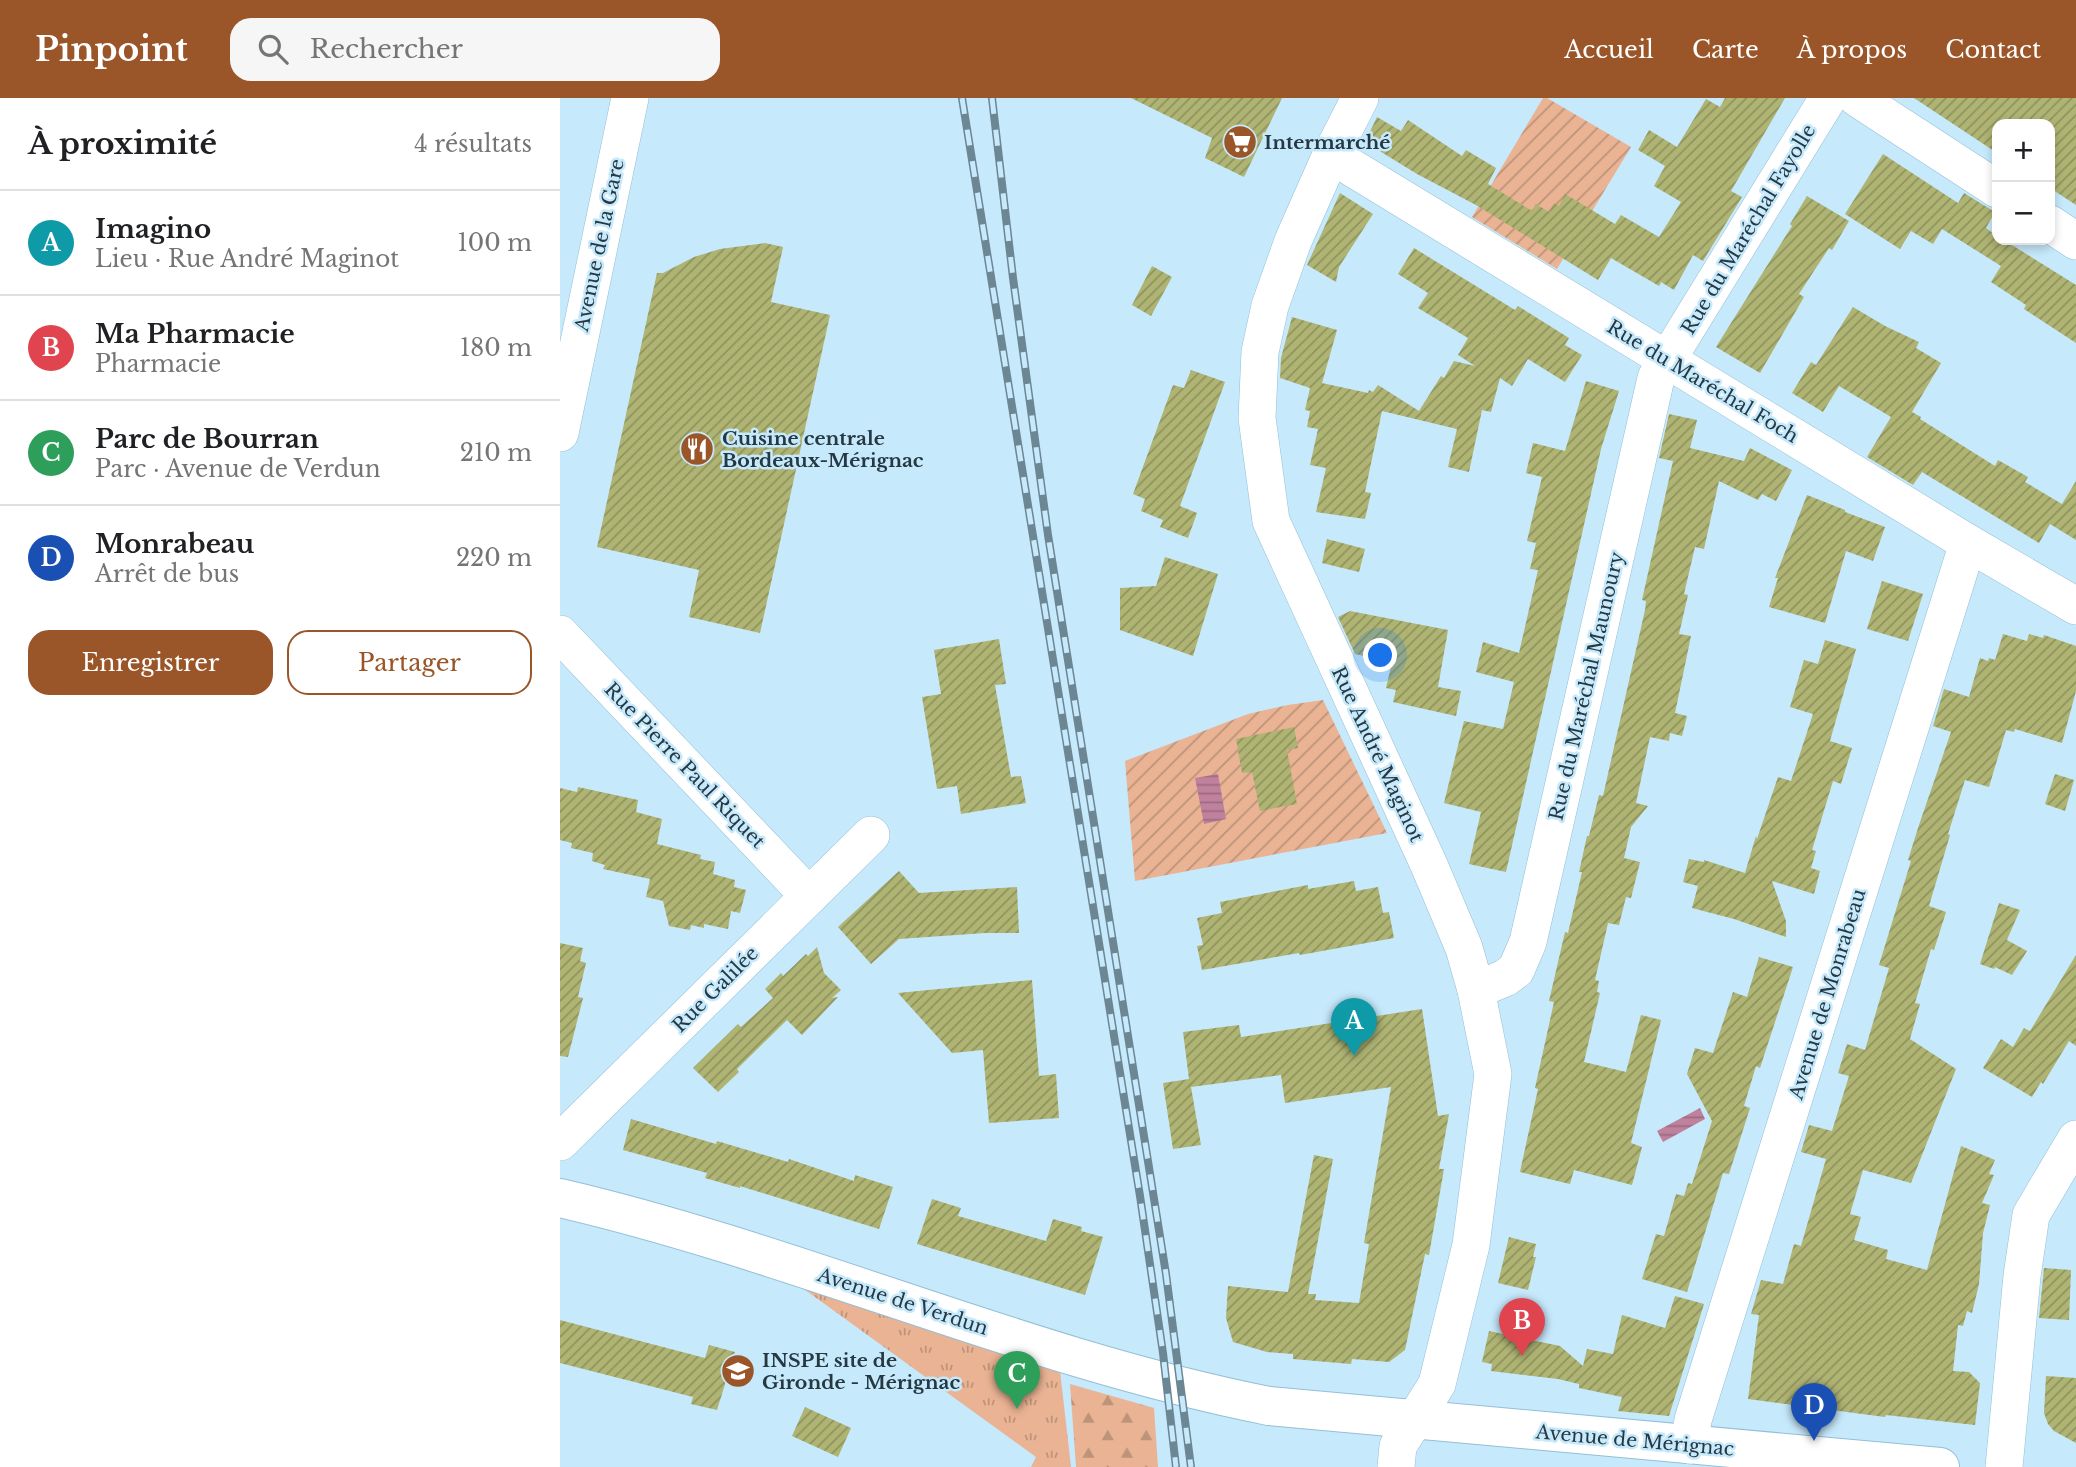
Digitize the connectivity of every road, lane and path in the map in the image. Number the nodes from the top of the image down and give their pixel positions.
1 (631, 98) edge
2 (1360, 98) edge
3 (1828, 98) edge
4 (1857, 98) edge
5 (1331, 155) junction
6 (1992, 187) edge
7 (2055, 227) edge
8 (2076, 241) edge
9 (1668, 360) junction
10 (560, 433) edge
11 (1968, 543) junction
12 (2076, 606) edge
13 (560, 634) edge
14 (871, 835) dead end
15 (809, 896) junction
16 (1476, 990) junction
17 (560, 1142) edge
18 (2073, 1149) edge
19 (560, 1198) edge
20 (1415, 1419) junction
21 (1689, 1446) junction
22 (1396, 1467) edge
23 (1940, 1467) edge
24 (2004, 1467) edge

1 - 10 street, Avenue de la Gare
2 - 5 street, Rue André Maginot
3 - 9 street, Rue du Maréchal Fayolle
4 - 6 street
5 - 9 street, Rue du Maréchal Foch
5 - 16 street, Rue André Maginot
7 - 8 street
9 - 11 street, Rue du Maréchal Foch
9 - 16 street, Rue du Maréchal Maunoury
11 - 12 street, Rue du Maréchal Foch
11 - 21 street, Avenue de Monrabeau
13 - 15 street, Rue Pierre Paul Riquet
14 - 15 street, Rue Galilée
15 - 17 street, Rue Galilée
16 - 20 street, Rue André Maginot
18 - 24 street
19 - 20 main road, Avenue de Verdun
20 - 21 main road, Avenue de Mérignac
20 - 22 street, Rue André Maginot
21 - 23 main road, Avenue de Mérignac

